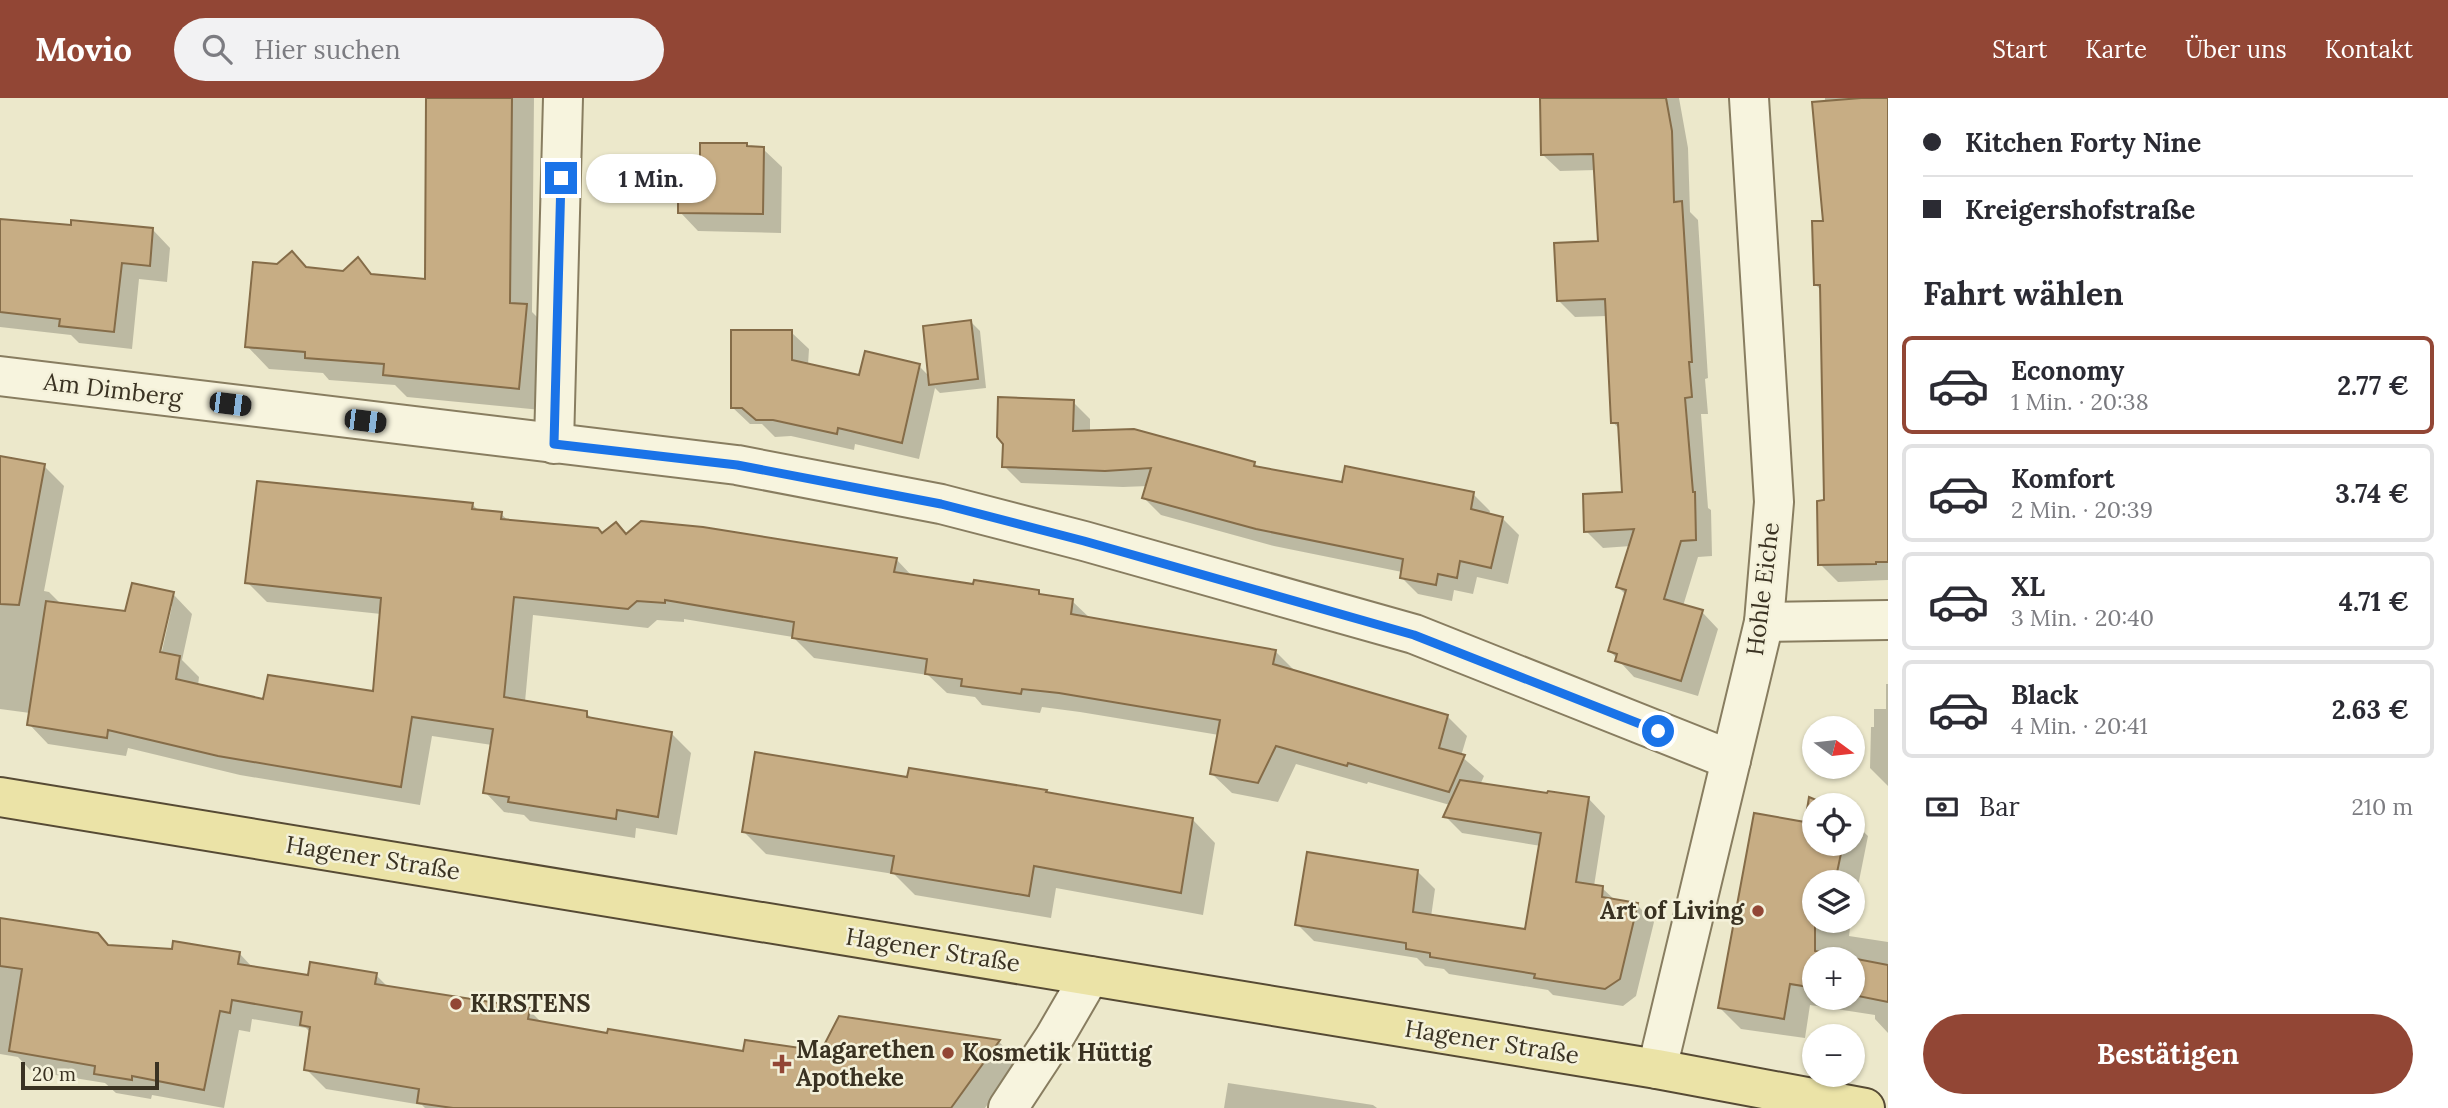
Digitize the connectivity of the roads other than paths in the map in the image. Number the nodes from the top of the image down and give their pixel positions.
1 (563, 98) edge
2 (1749, 98) edge
3 (0, 376) edge
4 (554, 444) junction
5 (1888, 620) edge
6 (1764, 622) junction
7 (1731, 760) junction
8 (0, 797) edge
9 (1090, 976) junction
10 (1657, 1069) junction
11 (1816, 1104) edge
12 (1008, 1108) edge
13 (1865, 1108) edge

1 - 4 street
2 - 6 street, Hohle Eiche
3 - 4 street, Am Dimberg
4 - 7 street, Am Dimberg
5 - 6 street
6 - 7 street, Hohle Eiche
7 - 10 street, Hohle Eiche
8 - 9 main road, Hagener Straße
9 - 10 main road, Hagener Straße
9 - 12 street
10 - 11 main road, Hagener Straße
11 - 13 main road, Hagener Straße

